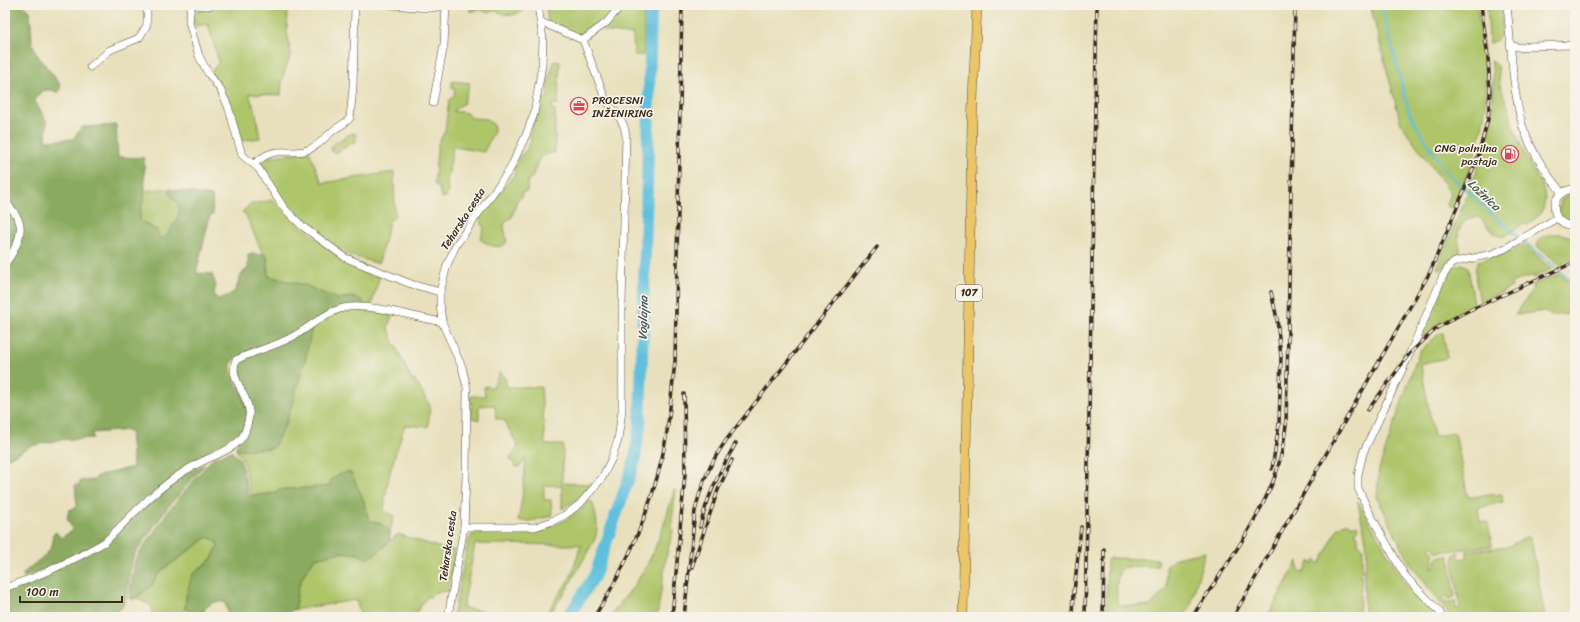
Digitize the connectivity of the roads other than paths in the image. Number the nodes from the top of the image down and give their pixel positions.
1 (147, 5) edge
2 (191, 5) edge
3 (196, 5) edge
4 (212, 5) edge
5 (355, 5) edge
6 (392, 5) edge
7 (446, 5) edge
8 (538, 5) edge
9 (621, 5) edge
10 (977, 5) edge
11 (1507, 5) edge
12 (541, 22) junction
13 (583, 40) junction
14 (1575, 45) edge
15 (1511, 46) junction
16 (90, 68) dead end
17 (433, 103) dead end
18 (254, 164) junction
19 (1575, 189) edge
20 (1562, 193) junction
21 (5, 200) edge
22 (1557, 218) junction
23 (1575, 226) edge
24 (5, 264) edge
25 (440, 292) junction
26 (442, 322) junction
27 (464, 527) junction
28 (5, 588) edge
29 (448, 617) edge
30 (963, 617) edge
31 (1442, 617) edge

1 - 16 street
2 - 18 street
3 - 4 street
5 - 18 street
6 - 7 street
7 - 17 street
8 - 12 street, Teharska cesta
9 - 13 street
10 - 30 main road, 107
11 - 15 street
12 - 13 street
12 - 25 street, Teharska cesta
13 - 27 street
14 - 15 street
15 - 20 street
18 - 25 street
19 - 20 street
20 - 22 street
21 - 24 street
22 - 23 street
22 - 31 street
25 - 26 street, Teharska cesta
26 - 27 street, Teharska cesta
26 - 28 street
27 - 29 street, Teharska cesta

